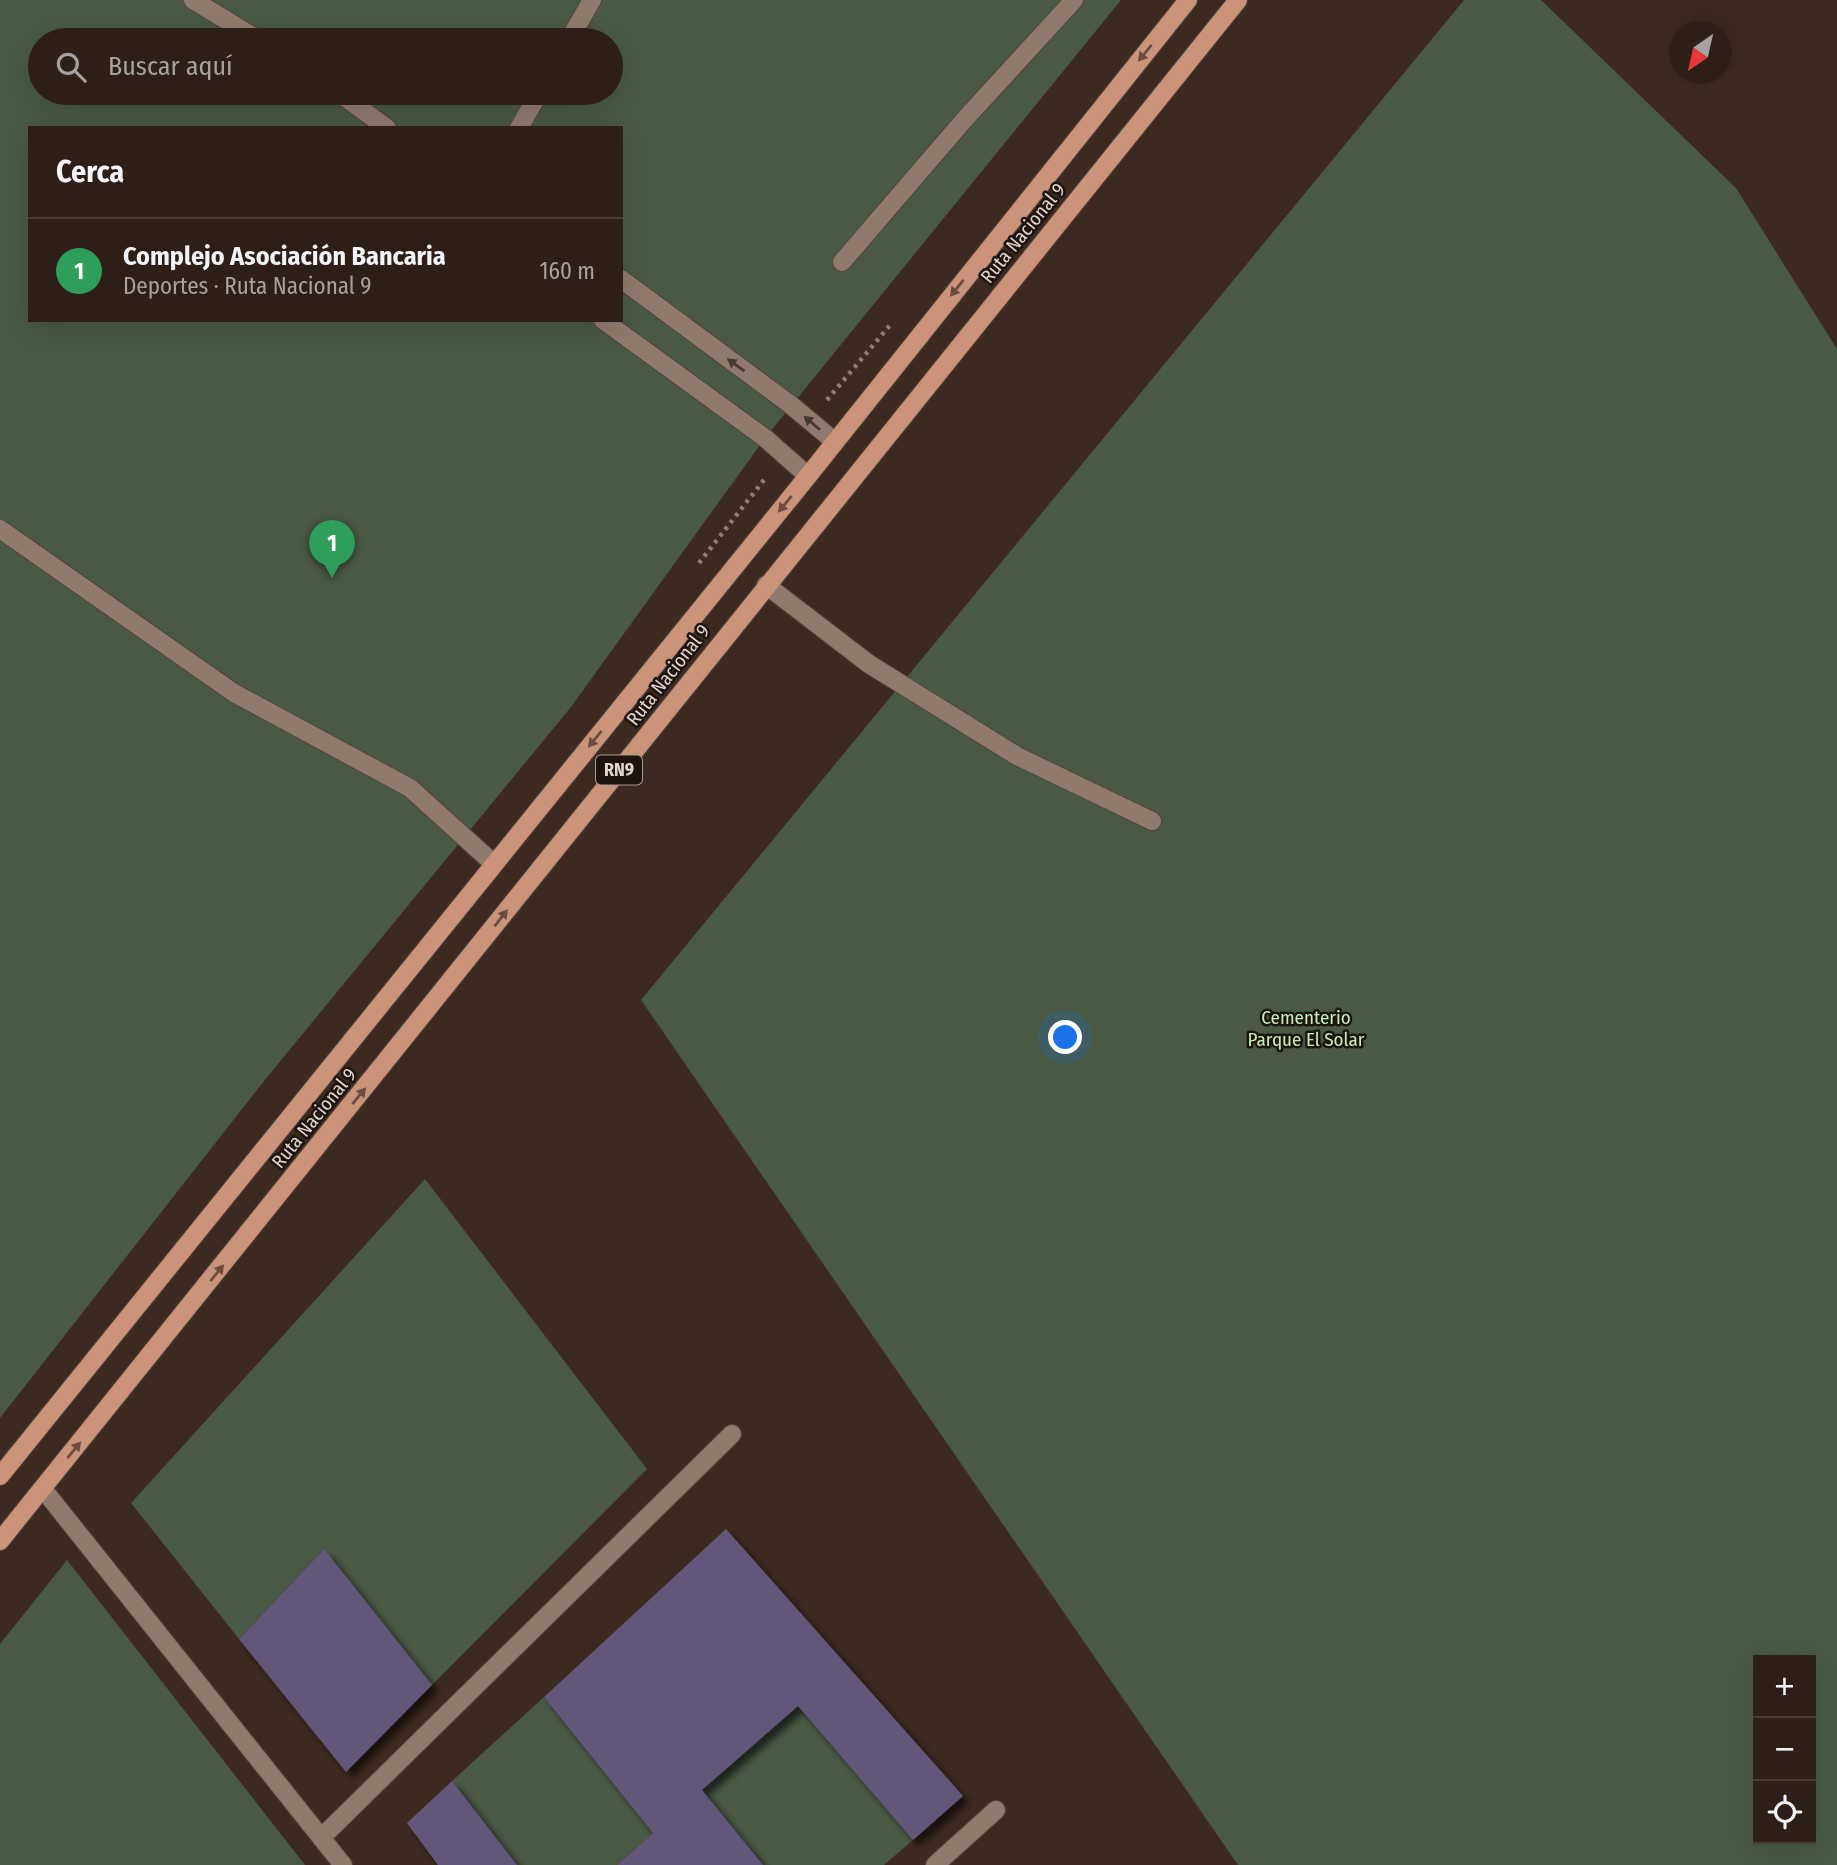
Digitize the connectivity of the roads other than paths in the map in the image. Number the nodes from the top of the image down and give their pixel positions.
1 (193, 0) edge
2 (592, 0) edge
3 (1188, 0) edge
4 (1238, 0) edge
5 (1072, 1) edge
6 (239, 28) edge
7 (576, 28) edge
8 (355, 105) edge
9 (531, 105) edge
10 (384, 126) edge
11 (520, 126) edge
12 (842, 262) dead end
13 (623, 280) edge
14 (606, 322) edge
15 (834, 441) junction
16 (808, 476) junction
17 (0, 529) edge
18 (766, 585) junction
19 (1152, 821) dead end
20 (494, 864) junction
21 (733, 1434) dead end
22 (0, 1476) edge
23 (43, 1489) junction
24 (0, 1541) edge
25 (996, 1810) dead end
26 (321, 1839) junction
27 (343, 1865) edge
28 (935, 1865) edge

1 - 6 street
2 - 7 street
3 -> 15 main road, Ruta Nacional 9 / RN9
4 - 18 main road, Ruta Nacional 9 / RN9
5 - 12 street
8 - 10 street
9 - 11 street
15 -> 13 street
14 - 16 street
15 - 16 main road, Ruta Nacional 9 / RN9
16 -> 20 main road, Ruta Nacional 9 / RN9
17 - 20 street
18 - 19 street
23 -> 18 main road, Ruta Nacional 9 / RN9
20 - 22 main road, Ruta Nacional 9 / RN9
21 - 26 street
23 - 24 main road, Ruta Nacional 9 / RN9
23 - 26 street
25 - 28 street
26 - 27 street

